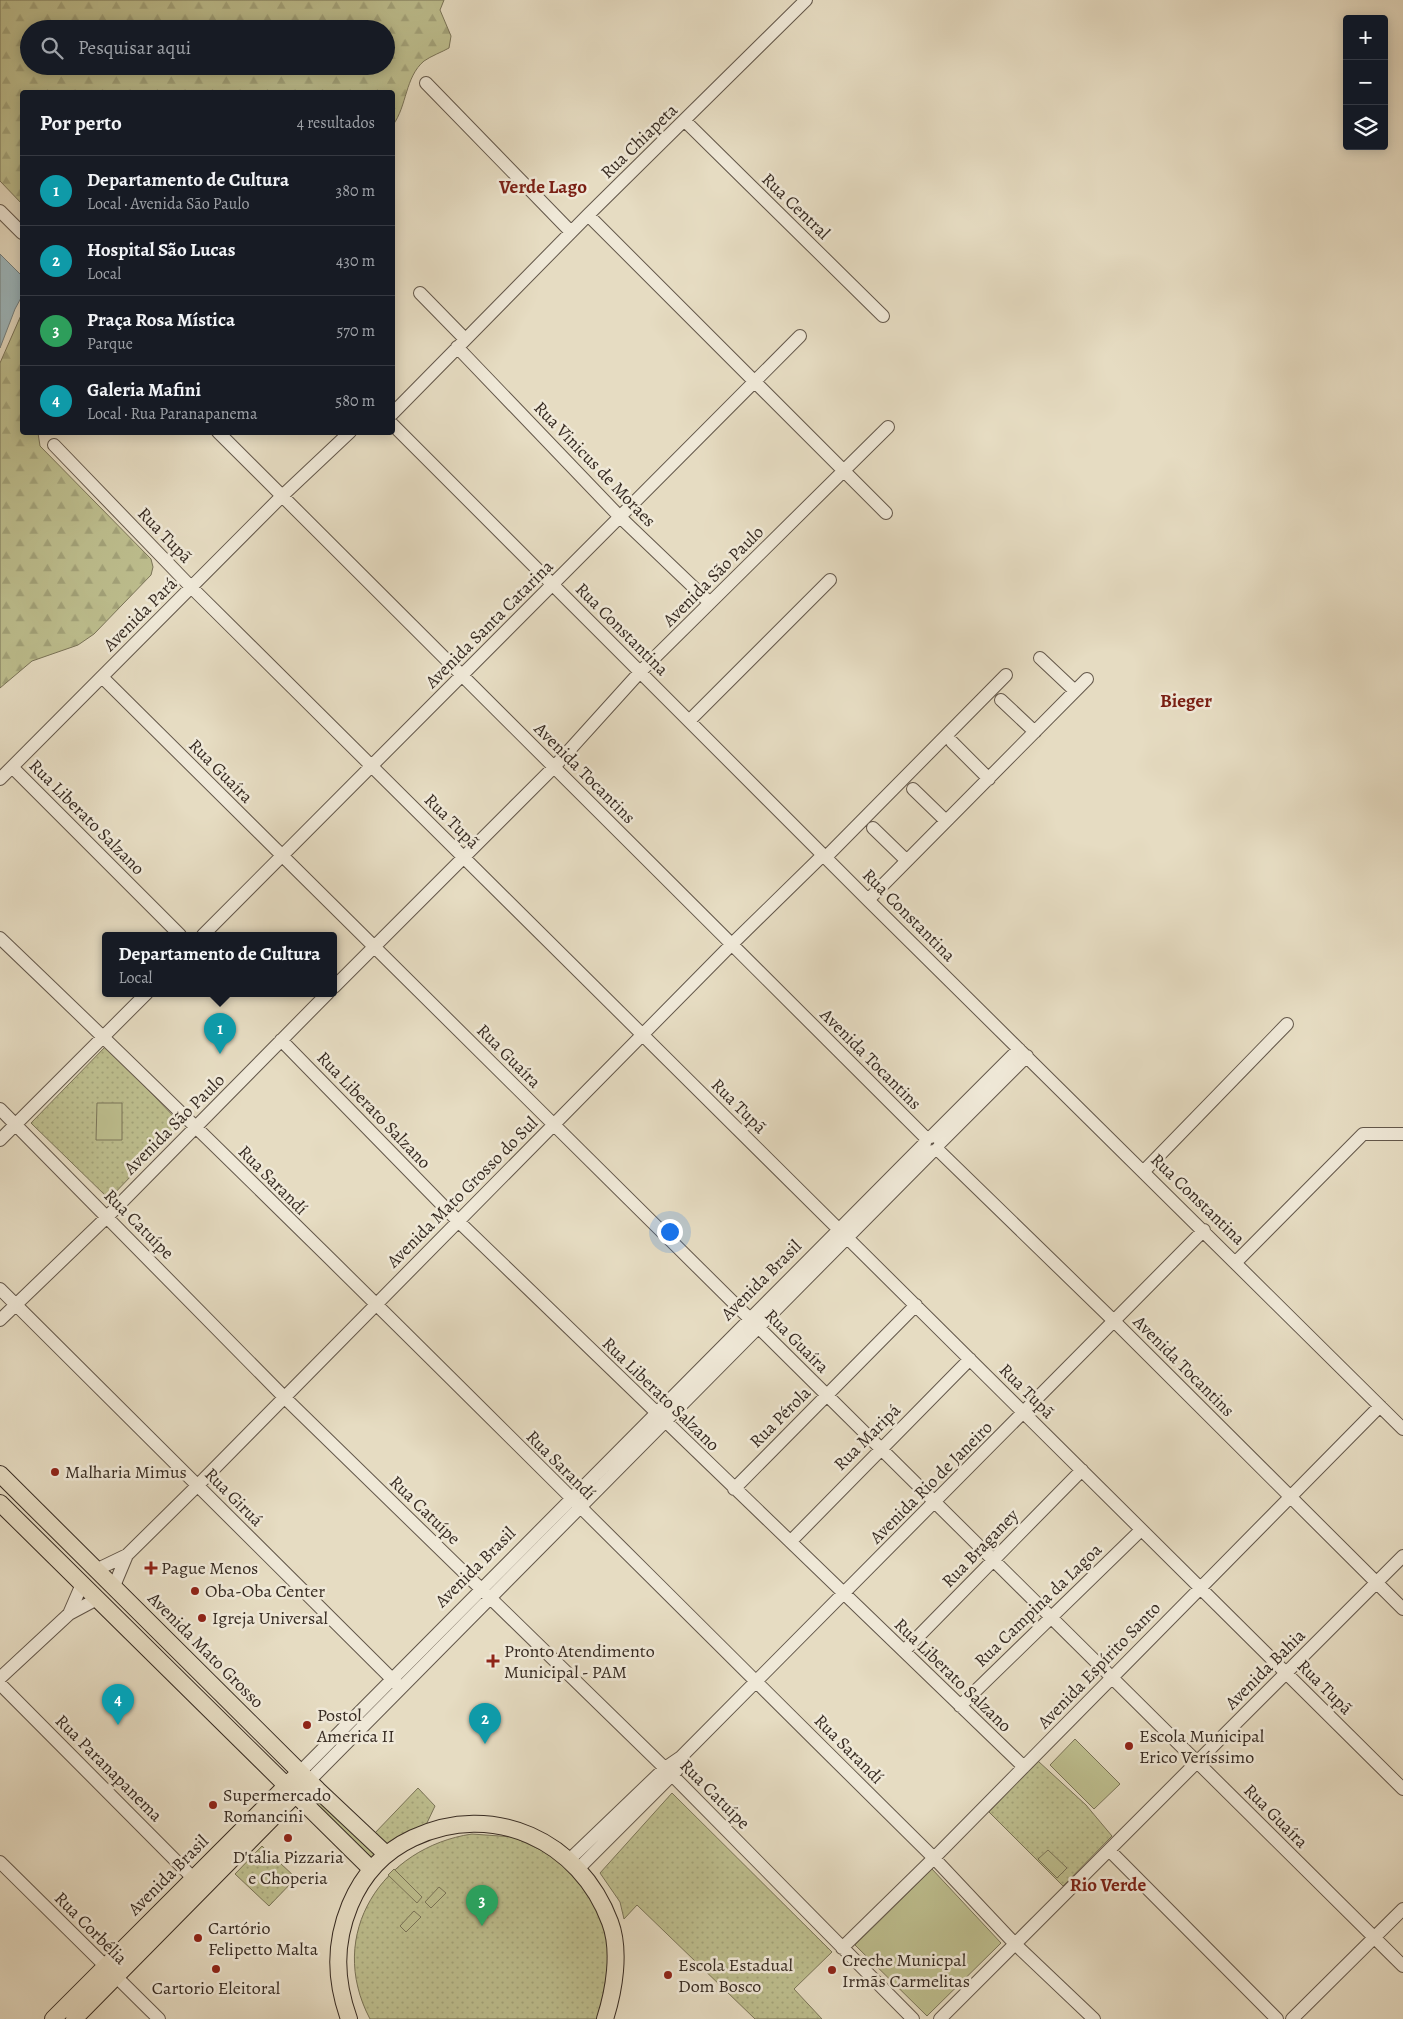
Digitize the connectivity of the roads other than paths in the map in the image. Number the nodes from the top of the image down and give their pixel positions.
1 (806, 0) edge
2 (426, 83) dead end
3 (684, 121) junction
4 (0, 211) edge
5 (588, 215) junction
6 (20, 231) edge
7 (571, 232) junction
8 (420, 293) dead end
9 (883, 316) dead end
10 (800, 336) dead end
11 (461, 343) junction
12 (755, 382) junction
13 (395, 411) edge
14 (395, 427) edge
15 (888, 427) dead end
16 (221, 435) edge
17 (347, 435) edge
18 (54, 446) dead end
19 (844, 471) junction
20 (281, 497) junction
21 (886, 513) dead end
22 (620, 517) junction
23 (830, 580) dead end
24 (553, 584) junction
25 (192, 588) junction
26 (710, 603) junction
27 (1040, 658) dead end
28 (640, 672) junction
29 (1006, 675) dead end
30 (463, 676) junction
31 (102, 677) junction
32 (1087, 679) dead end
33 (1075, 691) junction
34 (1001, 700) dead end
35 (690, 720) junction
36 (1035, 732) junction
37 (952, 742) dead end
38 (554, 766) junction
39 (12, 767) junction
40 (372, 767) junction
41 (0, 779) edge
42 (989, 779) junction
43 (913, 789) dead end
44 (946, 821) junction
45 (873, 828) dead end
46 (282, 856) junction
47 (824, 856) junction
48 (464, 857) junction
49 (906, 860) junction
50 (868, 900) junction
51 (177, 932) edge
52 (206, 932) edge
53 (0, 938) edge
54 (731, 945) junction
55 (374, 946) junction
56 (337, 984) edge
57 (143, 997) edge
58 (324, 997) edge
59 (1287, 1024) dead end
60 (643, 1035) junction
61 (103, 1037) junction
62 (281, 1040) junction
63 (1023, 1052) junction
64 (0, 1109) edge
65 (15, 1124) junction
66 (554, 1124) junction
67 (195, 1128) junction
68 (1403, 1134) edge
69 (0, 1140) edge
70 (932, 1144) junction
71 (1144, 1171) junction
72 (108, 1216) junction
73 (458, 1221) junction
74 (1204, 1230) junction
75 (844, 1234) junction
76 (1236, 1262) junction
77 (0, 1289) edge
78 (15, 1305) junction
79 (375, 1306) junction
80 (916, 1306) junction
81 (0, 1320) edge
82 (1115, 1322) junction
83 (754, 1323) junction
84 (970, 1359) junction
85 (826, 1395) junction
86 (284, 1397) junction
87 (1380, 1406) junction
88 (1024, 1413) junction
89 (660, 1418) junction
90 (1403, 1429) edge
91 (880, 1448) junction
92 (1082, 1470) junction
93 (0, 1474) edge
94 (198, 1485) junction
95 (734, 1489) junction
96 (1289, 1496) junction
97 (935, 1502) junction
98 (0, 1503) edge
99 (575, 1503) junction
100 (1141, 1530) junction
101 (790, 1541) junction
102 (127, 1555) junction
103 (1403, 1556) edge
104 (993, 1560) junction
105 (98, 1569) junction
106 (1376, 1582) junction
107 (82, 1584) junction
108 (114, 1586) junction
109 (1199, 1589) junction
110 (485, 1594) junction
111 (843, 1594) junction
112 (97, 1599) junction
113 (1403, 1609) edge
114 (68, 1614) junction
115 (1051, 1618) junction
116 (905, 1650) junction
117 (1286, 1673) junction
118 (1111, 1677) junction
119 (0, 1678) edge
120 (756, 1682) junction
121 (397, 1683) junction
122 (0, 1684) edge
123 (960, 1706) junction
124 (1197, 1762) junction
125 (1024, 1767) junction
126 (669, 1772) junction
127 (305, 1776) junction
128 (292, 1789) junction
129 (1403, 1789) edge
130 (1109, 1850) junction
131 (386, 1854) junction
132 (934, 1858) junction
133 (0, 1862) edge
134 (574, 1864) junction
135 (371, 1869) junction
136 (193, 1878) junction
137 (1403, 1909) edge
138 (1374, 1938) junction
139 (1016, 1944) junction
140 (842, 1948) junction
141 (1403, 1966) edge
142 (111, 1972) junction
143 (54, 2019) edge
144 (74, 2019) edge
145 (159, 2019) edge
146 (349, 2019) edge
147 (605, 2019) edge
148 (913, 2019) edge
149 (940, 2019) edge
150 (1094, 2019) edge
151 (1277, 2019) edge
152 (1292, 2019) edge

1 - 3 street, Rua Chiapeta
2 - 7 street
3 - 5 street, Rua Chiapeta
3 - 9 street, Rua Central
4 - 6 street
5 - 7 street, Rua Chiapeta
5 - 12 street
7 - 11 street, Rua Chiapeta
8 - 11 street, Rua Vinicus de Moraes
10 - 12 street, Avenida Santa Catarina
11 - 13 street, Rua Chiapeta
11 - 22 street, Rua Vinicus de Moraes
12 - 19 street
12 - 22 street, Avenida Santa Catarina
14 - 24 street, Rua Constantina
15 - 19 street, Avenida São Paulo
16 - 20 street, Avenida Tocantins
17 - 20 street, Avenida Pará
18 - 25 street, Rua Tupã
19 - 21 street
19 - 26 street, Avenida São Paulo
20 - 25 street, Avenida Pará
20 - 30 street, Avenida Tocantins
22 - 24 street, Avenida Santa Catarina
22 - 26 street, Rua Vinicus de Moraes
23 - 35 street
24 - 28 street, Rua Constantina
24 - 30 street, Avenida Santa Catarina
25 - 31 street, Avenida Pará
25 - 40 street, Rua Tupã
26 - 28 street, Avenida São Paulo
27 - 33 street
28 - 35 street, Rua Constantina
28 - 38 street, Avenida São Paulo
29 - 47 street, Avenida Mato Grosso do Sul
30 - 38 street, Avenida Tocantins
30 - 40 street, Avenida Santa Catarina
31 - 39 street, Avenida Pará
31 - 46 street, Rua Guaíra
32 - 33 street
33 - 36 street
34 - 36 street
35 - 47 street, Rua Constantina
36 - 42 street
37 - 42 street
38 - 48 street, Avenida São Paulo
38 - 54 street, Avenida Tocantins
39 - 41 street, Avenida Pará
39 - 51 street, Rua Liberato Salzano
40 - 46 street, Avenida Santa Catarina
40 - 48 street, Rua Tupã
42 - 44 street
43 - 44 street
44 - 49 street
45 - 49 street
46 - 52 street, Avenida Santa Catarina
46 - 55 street, Rua Guaíra
47 - 50 street, Rua Constantina
47 - 54 street, Avenida Mato Grosso do Sul
48 - 55 street, Avenida São Paulo
48 - 60 street, Rua Tupã
49 - 50 street
50 - 63 street, Rua Constantina
53 - 61 street, Rua Sarandí
54 - 60 street, Avenida Mato Grosso do Sul
54 - 70 street, Avenida Tocantins
55 - 56 street, Avenida São Paulo
55 - 66 street, Rua Guaíra
57 - 61 street
58 - 62 street, Avenida São Paulo
59 - 71 street
60 - 66 street, Avenida Mato Grosso do Sul
60 - 75 street, Rua Tupã
61 - 65 street
61 - 67 street, Rua Sarandí
62 - 67 street, Avenida São Paulo
62 - 73 street, Rua Liberato Salzano
63 - 70 street, Avenida Brasil
63 - 71 street, Rua Constantina
64 - 65 street, Rua Catuípe
65 - 69 street
65 - 72 street, Rua Catuípe
66 - 73 street, Avenida Mato Grosso do Sul
66 - 83 street, Rua Guaíra
67 - 72 street, Avenida São Paulo
67 - 79 street, Rua Sarandí
68 - 76 street
70 - 75 street, Avenida Brasil
70 - 82 street, Avenida Tocantins
71 - 74 street, Rua Constantina
72 - 78 street, Avenida São Paulo
72 - 86 street, Rua Catuípe
73 - 79 street, Avenida Mato Grosso do Sul
73 - 89 street, Rua Liberato Salzano
74 - 76 street, Rua Constantina
74 - 82 street, Avenida Rio de Janeiro
75 - 80 street, Rua Tupã
75 - 83 street, Avenida Brasil
76 - 87 street, Rua Constantina
77 - 78 street, Rua Giruá
78 - 81 street, Avenida São Paulo
78 - 94 street, Rua Giruá
79 - 86 street, Avenida Mato Grosso do Sul
79 - 99 street, Rua Sarandí
80 - 84 street, Rua Tupã
80 - 85 street, Rua Pérola
82 - 88 street, Avenida Rio de Janeiro
82 - 96 street, Avenida Tocantins
83 - 85 street, Rua Guaíra
83 - 89 street, Avenida Brasil
84 - 88 street, Rua Tupã
84 - 91 street, Rua Maripá
85 - 91 street, Rua Guaíra
85 - 95 street, Rua Pérola
86 - 94 street, Avenida Mato Grosso do Sul
86 - 110 street, Rua Catuípe
87 - 90 street, Rua Constantina
87 - 96 street, Avenida Espírito Santo
88 - 92 street, Rua Tupã
88 - 97 street, Avenida Rio de Janeiro
89 - 95 street, Rua Liberato Salzano
89 - 99 street, Avenida Brasil
91 - 97 street, Rua Guaíra
91 - 101 street, Rua Maripá
92 - 100 street, Rua Tupã
92 - 104 street, Rua Braganey
93 - 105 main road, Avenida Mato Grosso
94 - 102 street, Avenida Mato Grosso do Sul
94 - 121 street, Rua Giruá
95 - 101 street, Rua Liberato Salzano
96 - 106 street, Avenida Tocantins
96 - 109 street, Avenida Espírito Santo
97 - 104 street, Rua Guaíra
97 - 111 street, Avenida Rio de Janeiro
98 - 107 main road
99 - 110 street, Avenida Brasil
99 - 120 street, Rua Sarandí
100 - 109 street, Rua Tupã
100 - 115 street, Rua Campina da Lagoa
101 - 111 street, Rua Liberato Salzano
102 - 105 street
102 - 108 street
103 - 106 street, Avenida Bahia
104 - 115 street, Rua Guaíra
104 - 116 street, Rua Braganey
105 - 108 main road, Avenida Mato Grosso
106 - 113 street, Avenida Tocantins
106 - 117 street, Avenida Bahia
107 - 112 main road
107 - 114 street
108 - 127 main road, Avenida Mato Grosso
109 - 117 street, Rua Tupã
109 - 118 street, Avenida Espírito Santo
110 - 121 street, Avenida Brasil
110 - 126 street, Rua Catuípe
111 - 116 street, Rua Liberato Salzano
111 - 120 street, Avenida Rio de Janeiro
112 - 114 street
112 - 128 main road
114 - 119 street
115 - 118 street, Rua Guaíra
115 - 123 street, Rua Campina da Lagoa
116 - 123 street, Rua Liberato Salzano
117 - 124 street, Avenida Bahia
117 - 129 street, Rua Tupã
118 - 124 street, Rua Guaíra
118 - 125 street, Avenida Espírito Santo
120 - 126 street, Avenida Rio de Janeiro
120 - 132 street, Rua Sarandí
121 - 127 street, Avenida Brasil
122 - 136 street, Rua Paranapanema
123 - 125 street, Rua Liberato Salzano
124 - 130 street, Avenida Bahia
124 - 138 street, Rua Guaíra
125 - 132 street, Avenida Espírito Santo
126 - 134 street
126 - 140 street, Rua Catuípe
127 - 128 main road, Avenida Brasil
127 - 131 main road, Avenida Mato Grosso
128 - 135 main road
128 - 136 main road, Avenida Brasil
128 - 142 main road, Avenida Brasil
130 - 139 street, Avenida Bahia
130 - 151 street
131 - 134 main road
131 - 135 main road
132 - 139 street, Rua Sarandí
132 - 140 street, Avenida Espírito Santo
133 - 142 street, Rua Corbélia
134 - 147 main road
135 - 146 main road
136 - 142 main road, Avenida Brasil
137 - 138 street
138 - 141 street, Rua Guaíra
138 - 152 street
139 - 149 street, Avenida Bahia
139 - 150 street, Rua Sarandí
140 - 148 street, Rua Catuípe
142 - 143 main road, Avenida Brasil
142 - 144 main road, Avenida Brasil
142 - 145 street, Rua Corbélia

